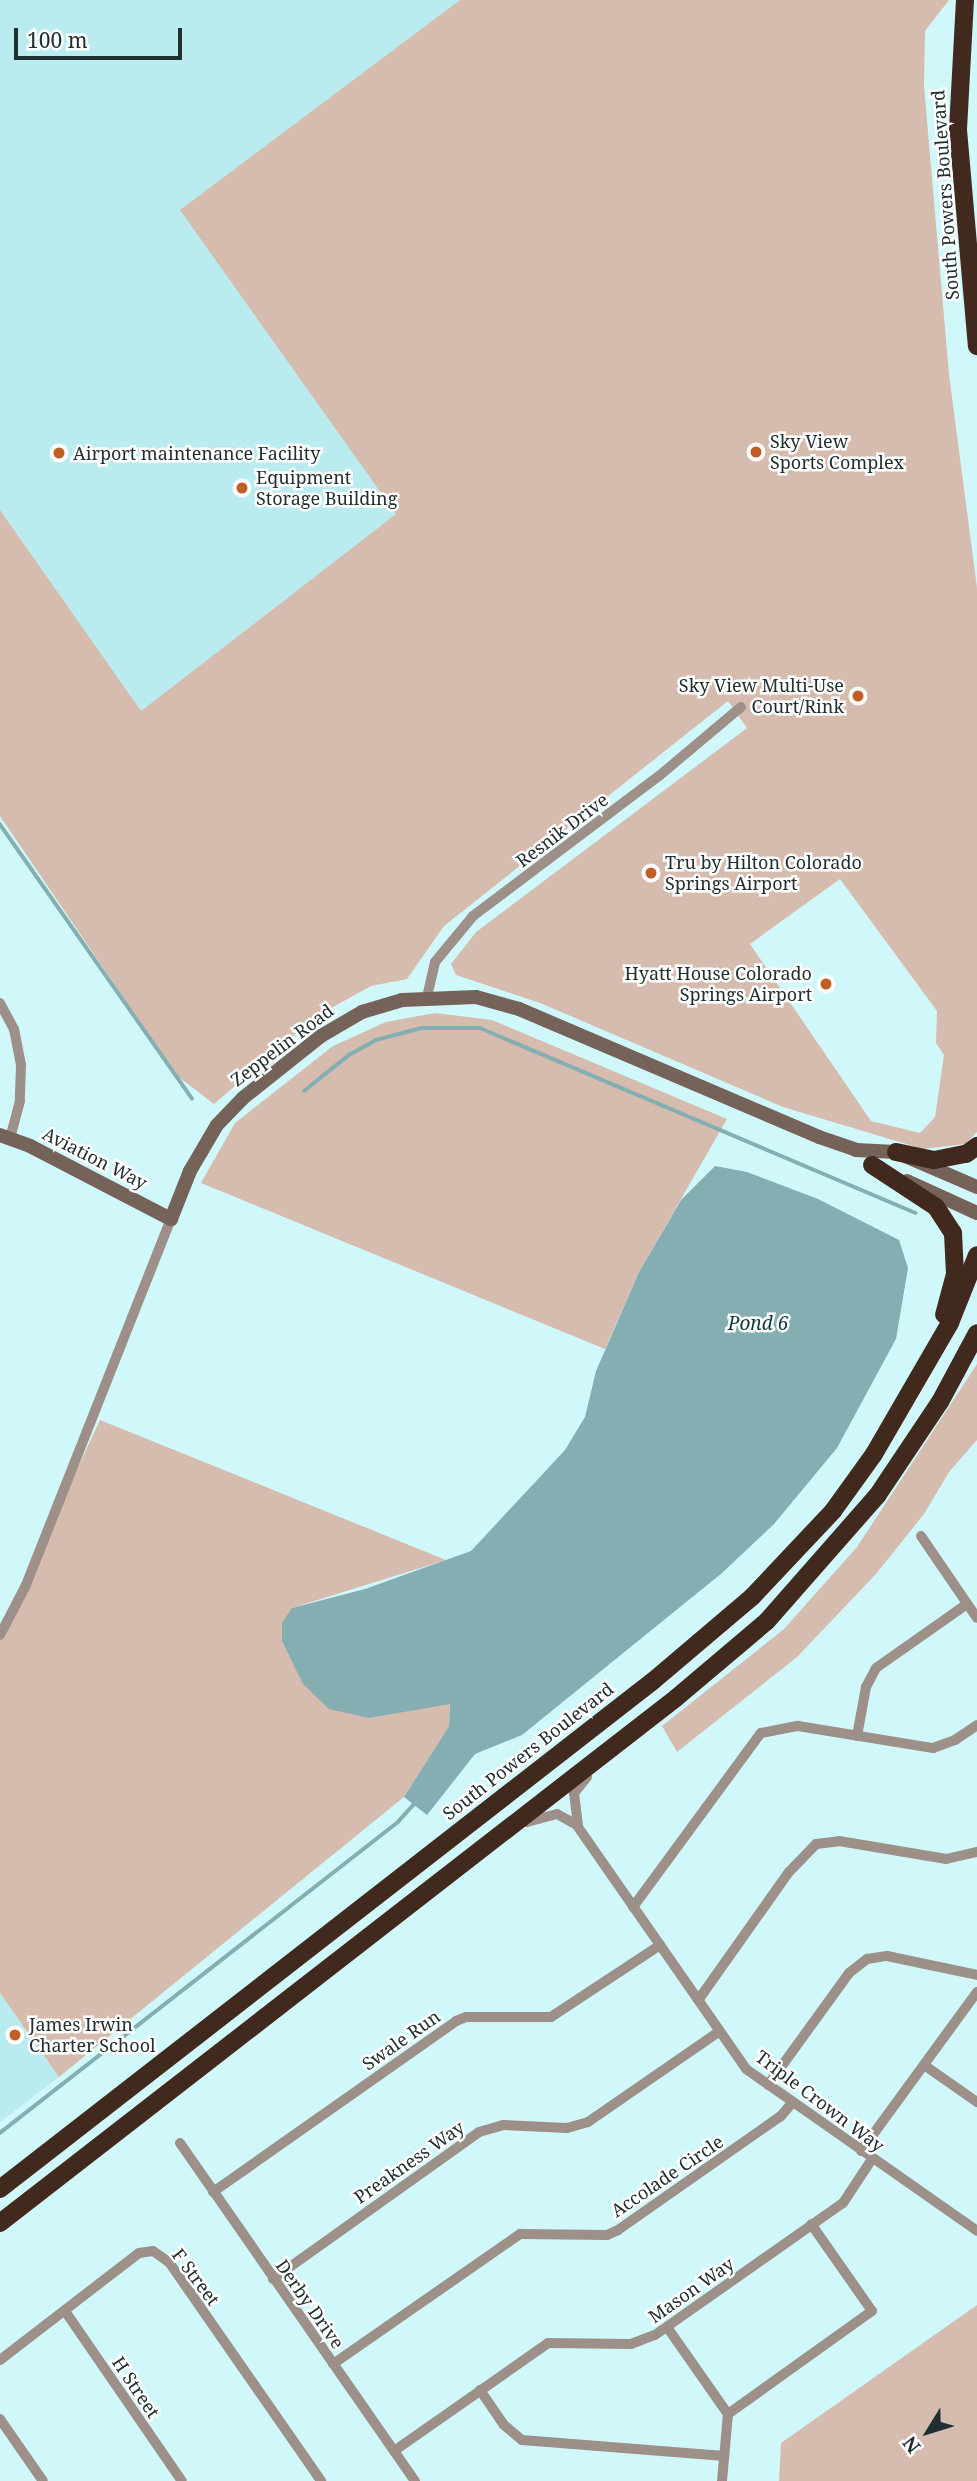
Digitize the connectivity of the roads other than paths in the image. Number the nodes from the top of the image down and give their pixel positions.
1 (965, 0) edge
2 (977, 346) edge
3 (741, 707) dead end
4 (427, 997) junction
5 (0, 1003) edge
6 (5, 1137) edge
7 (977, 1146) edge
8 (856, 1150) junction
9 (896, 1152) junction
10 (872, 1165) junction
11 (977, 1187) edge
12 (977, 1213) edge
13 (171, 1219) junction
14 (977, 1255) edge
15 (977, 1333) edge
16 (977, 1352) edge
17 (904, 1408) junction
18 (891, 1478) junction
19 (921, 1536) dead end
20 (967, 1604) junction
21 (977, 1618) edge
22 (0, 1635) edge
23 (664, 1707) junction
24 (977, 1725) edge
25 (857, 1736) junction
26 (578, 1827) junction
27 (977, 1852) edge
28 (448, 1874) junction
29 (633, 1907) junction
30 (660, 1945) junction
31 (977, 1975) edge
32 (977, 1992) edge
33 (699, 1999) junction
34 (720, 2031) junction
35 (924, 2065) junction
36 (768, 2085) junction
37 (977, 2102) edge
38 (792, 2103) junction
39 (180, 2143) dead end
40 (862, 2151) junction
41 (872, 2159) junction
42 (0, 2189) edge
43 (213, 2192) junction
44 (0, 2223) edge
45 (811, 2224) junction
46 (977, 2231) edge
47 (273, 2279) junction
48 (65, 2311) junction
49 (667, 2327) junction
50 (0, 2360) edge
51 (333, 2364) junction
52 (480, 2390) junction
53 (728, 2414) junction
54 (0, 2419) edge
55 (394, 2451) junction
56 (724, 2456) junction
57 (43, 2481) edge
58 (182, 2481) edge
59 (321, 2481) edge
60 (415, 2481) edge
61 (722, 2481) edge

1 - 2 highway, South Powers Boulevard
3 - 4 street, Resnik Drive
4 - 8 street, Zeppelin Road
4 - 13 street, Zeppelin Road
5 - 6 street
6 - 13 street, Aviation Way
7 - 9 highway
8 - 9 street, Zeppelin Road
8 - 10 street
9 - 11 street, Zeppelin Road
10 - 12 street
10 - 17 highway
13 - 22 street, Zeppelin Road
14 - 17 highway, South Powers Boulevard
15 - 18 highway
16 - 18 highway
17 - 42 highway, South Powers Boulevard
18 - 23 highway
19 - 20 street
20 - 21 street
20 - 25 street
23 - 26 street, Triple Crown Way
23 - 28 highway
24 - 25 street
25 - 29 street
26 - 28 street
26 - 29 street, Triple Crown Way
27 - 33 street
28 - 44 highway
29 - 30 street, Triple Crown Way
30 - 33 street, Triple Crown Way
30 - 43 street, Swale Run
31 - 36 street
32 - 35 street
33 - 34 street, Triple Crown Way
34 - 36 street, Triple Crown Way
34 - 47 street, Preakness Way
35 - 37 street
35 - 40 street
36 - 38 street, Triple Crown Way
38 - 40 street, Triple Crown Way
38 - 51 street, Accolade Circle
39 - 43 street, Derby Drive
40 - 41 street, Triple Crown Way
41 - 45 street, Mason Way
41 - 46 street, Triple Crown Way
43 - 47 street, Derby Drive
45 - 49 street, Mason Way
45 - 53 street
47 - 51 street, Derby Drive
48 - 50 street, F Street
48 - 58 street, H Street
48 - 59 street, F Street
49 - 52 street, Mason Way
49 - 53 street
51 - 55 street, Derby Drive
52 - 55 street, Mason Way
52 - 56 street
53 - 56 street
54 - 57 street
55 - 60 street, Derby Drive
56 - 61 street

